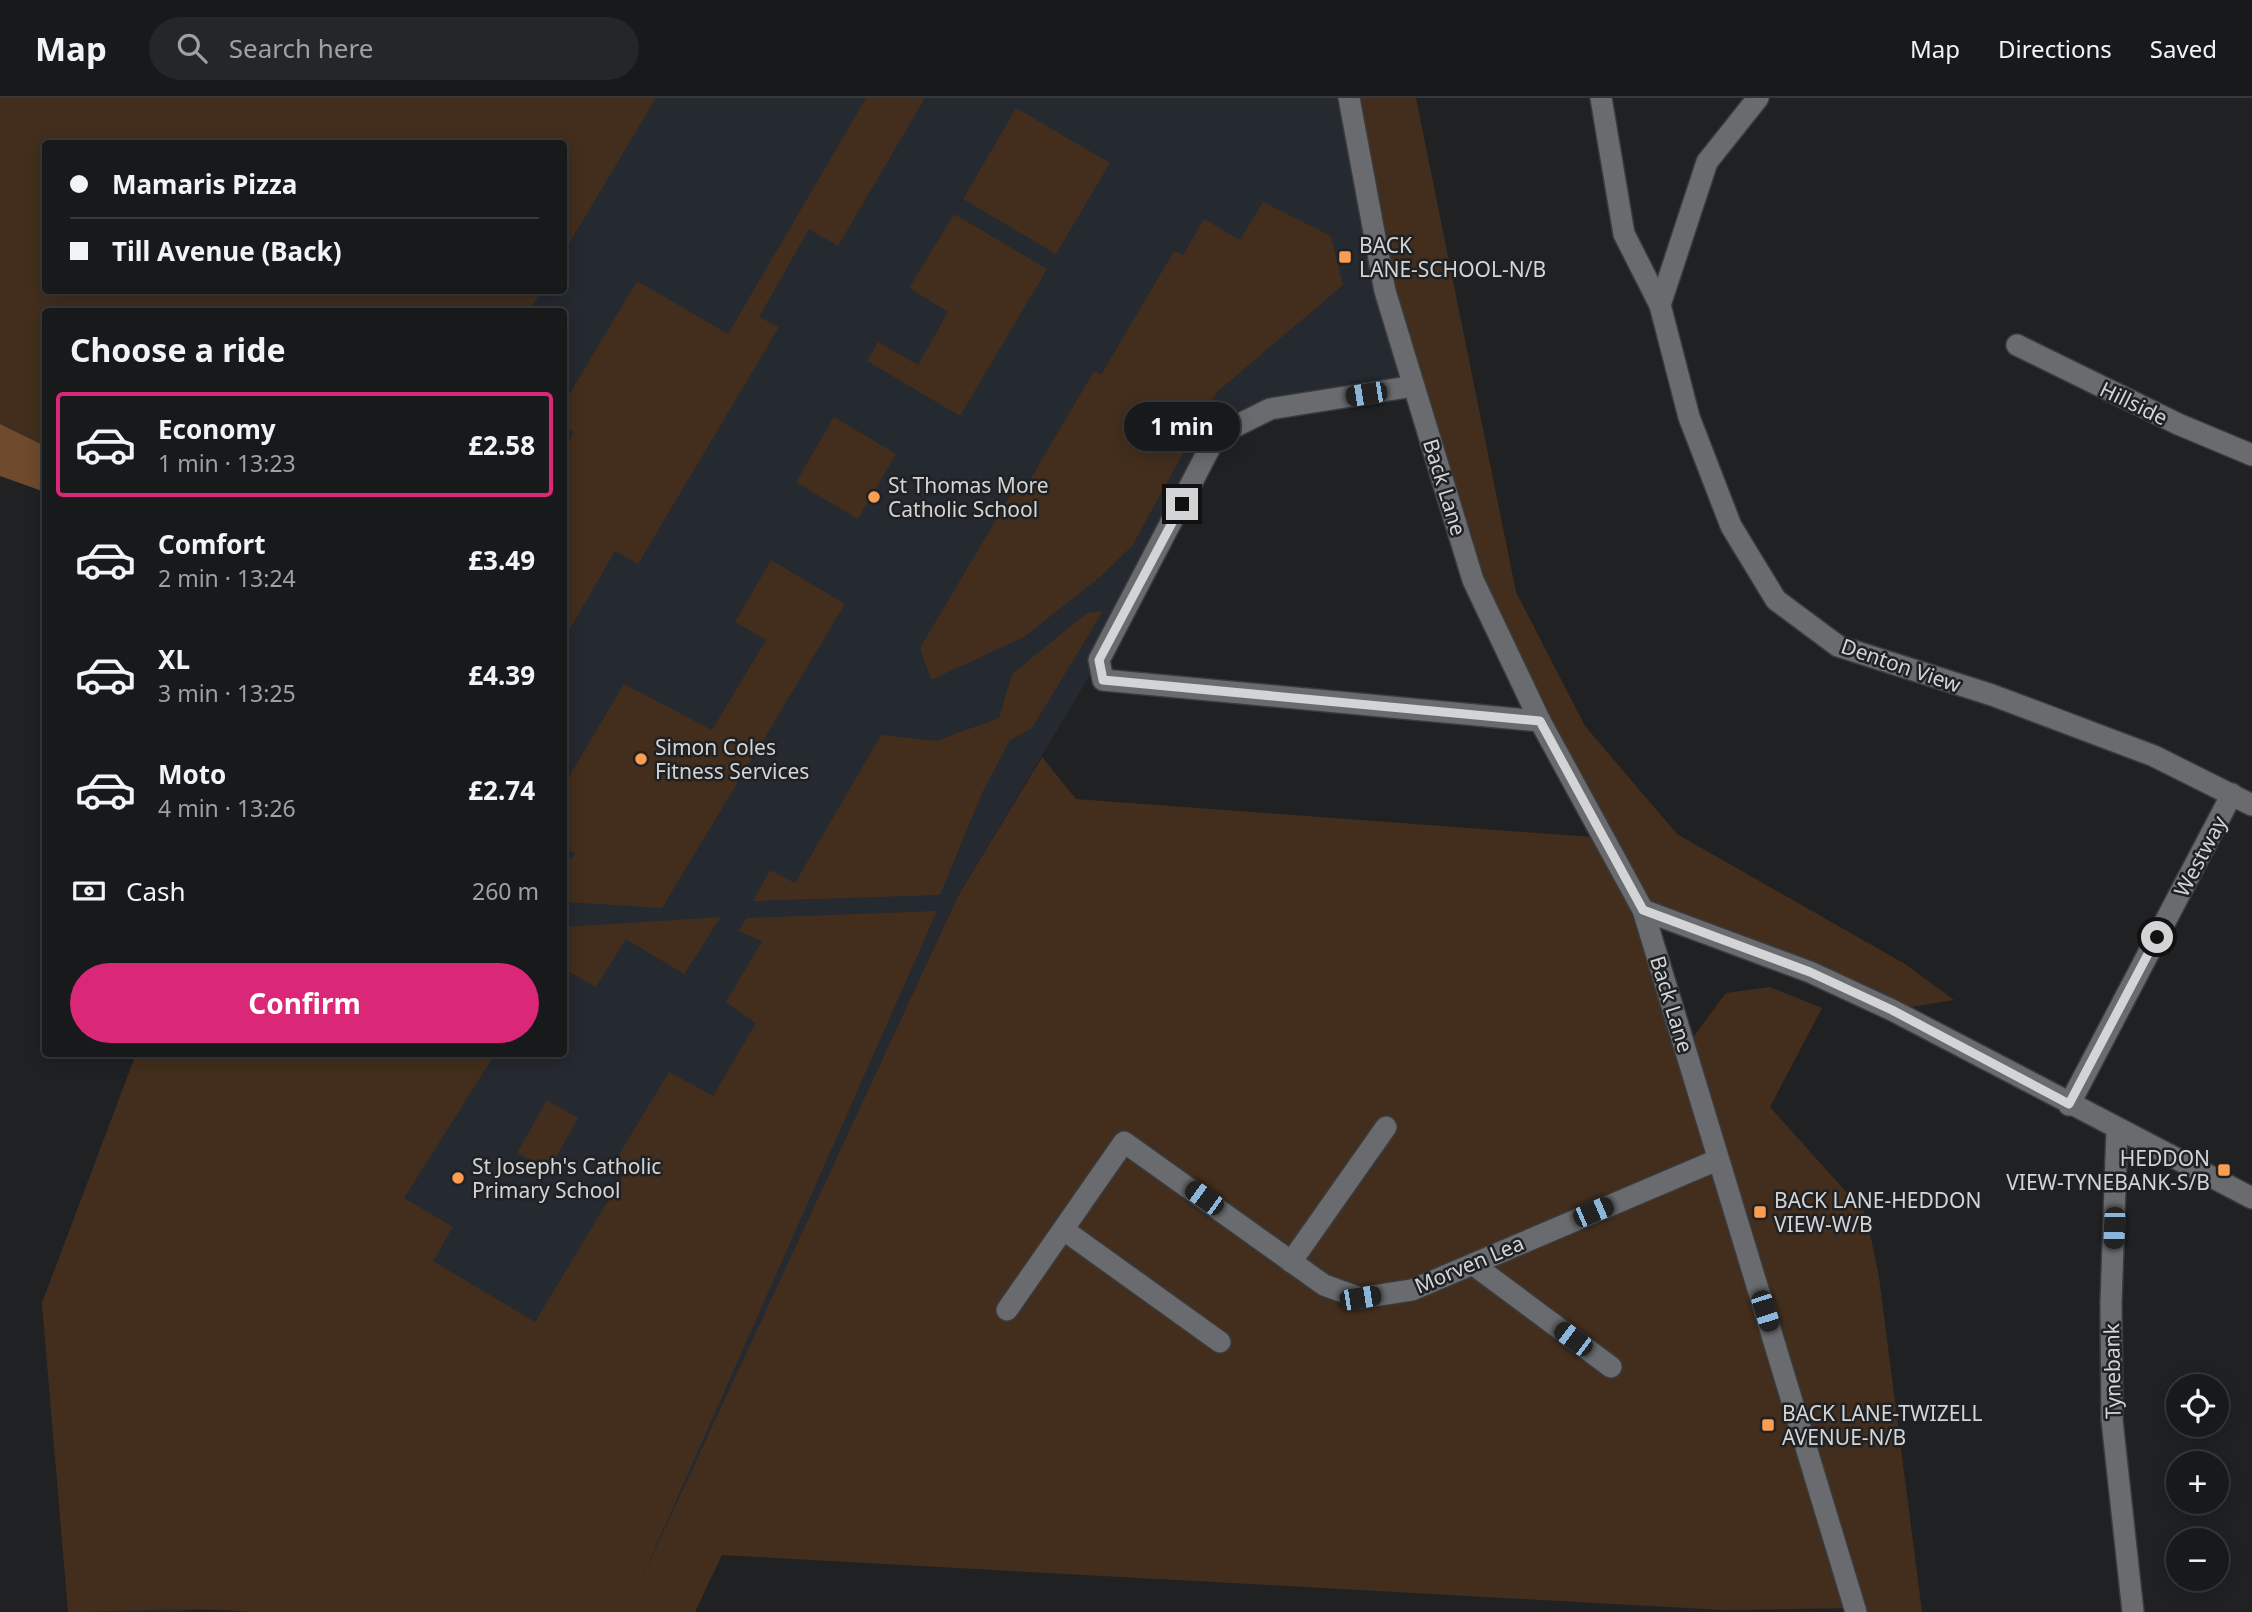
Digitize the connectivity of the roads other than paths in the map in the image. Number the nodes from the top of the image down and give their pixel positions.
1 (1349, 98) edge
2 (1601, 98) edge
3 (1758, 98) edge
4 (1660, 305) junction
5 (2017, 345) dead end
6 (1414, 386) junction
7 (2252, 455) edge
8 (1540, 721) junction
9 (2232, 794) junction
10 (2252, 804) edge
11 (1643, 910) junction
12 (2069, 1104) junction
13 (1386, 1127) dead end
14 (2117, 1129) junction
15 (1717, 1160) junction
16 (2252, 1198) edge
17 (1064, 1230) junction
18 (1291, 1262) junction
19 (1474, 1265) junction
20 (1007, 1310) dead end
21 (1220, 1342) dead end
22 (1611, 1367) dead end
23 (1856, 1610) edge
24 (2133, 1612) edge

1 - 6 street, Back Lane
2 - 4 street, Denton View
3 - 4 street
4 - 9 street, Denton View
5 - 7 street, Hillside
6 - 8 street, Back Lane
6 - 8 street
8 - 11 street, Back Lane
9 - 10 street, Denton View
9 - 12 street, Westway
11 - 12 street
11 - 15 street, Back Lane
12 - 14 street
13 - 18 street
14 - 16 street
14 - 24 street, Tynebank
15 - 19 street, Morven Lea
15 - 23 street, Back Lane
17 - 18 street, Morven Lea
17 - 20 street, Morven Lea
17 - 21 street
18 - 19 street, Morven Lea
19 - 22 street

